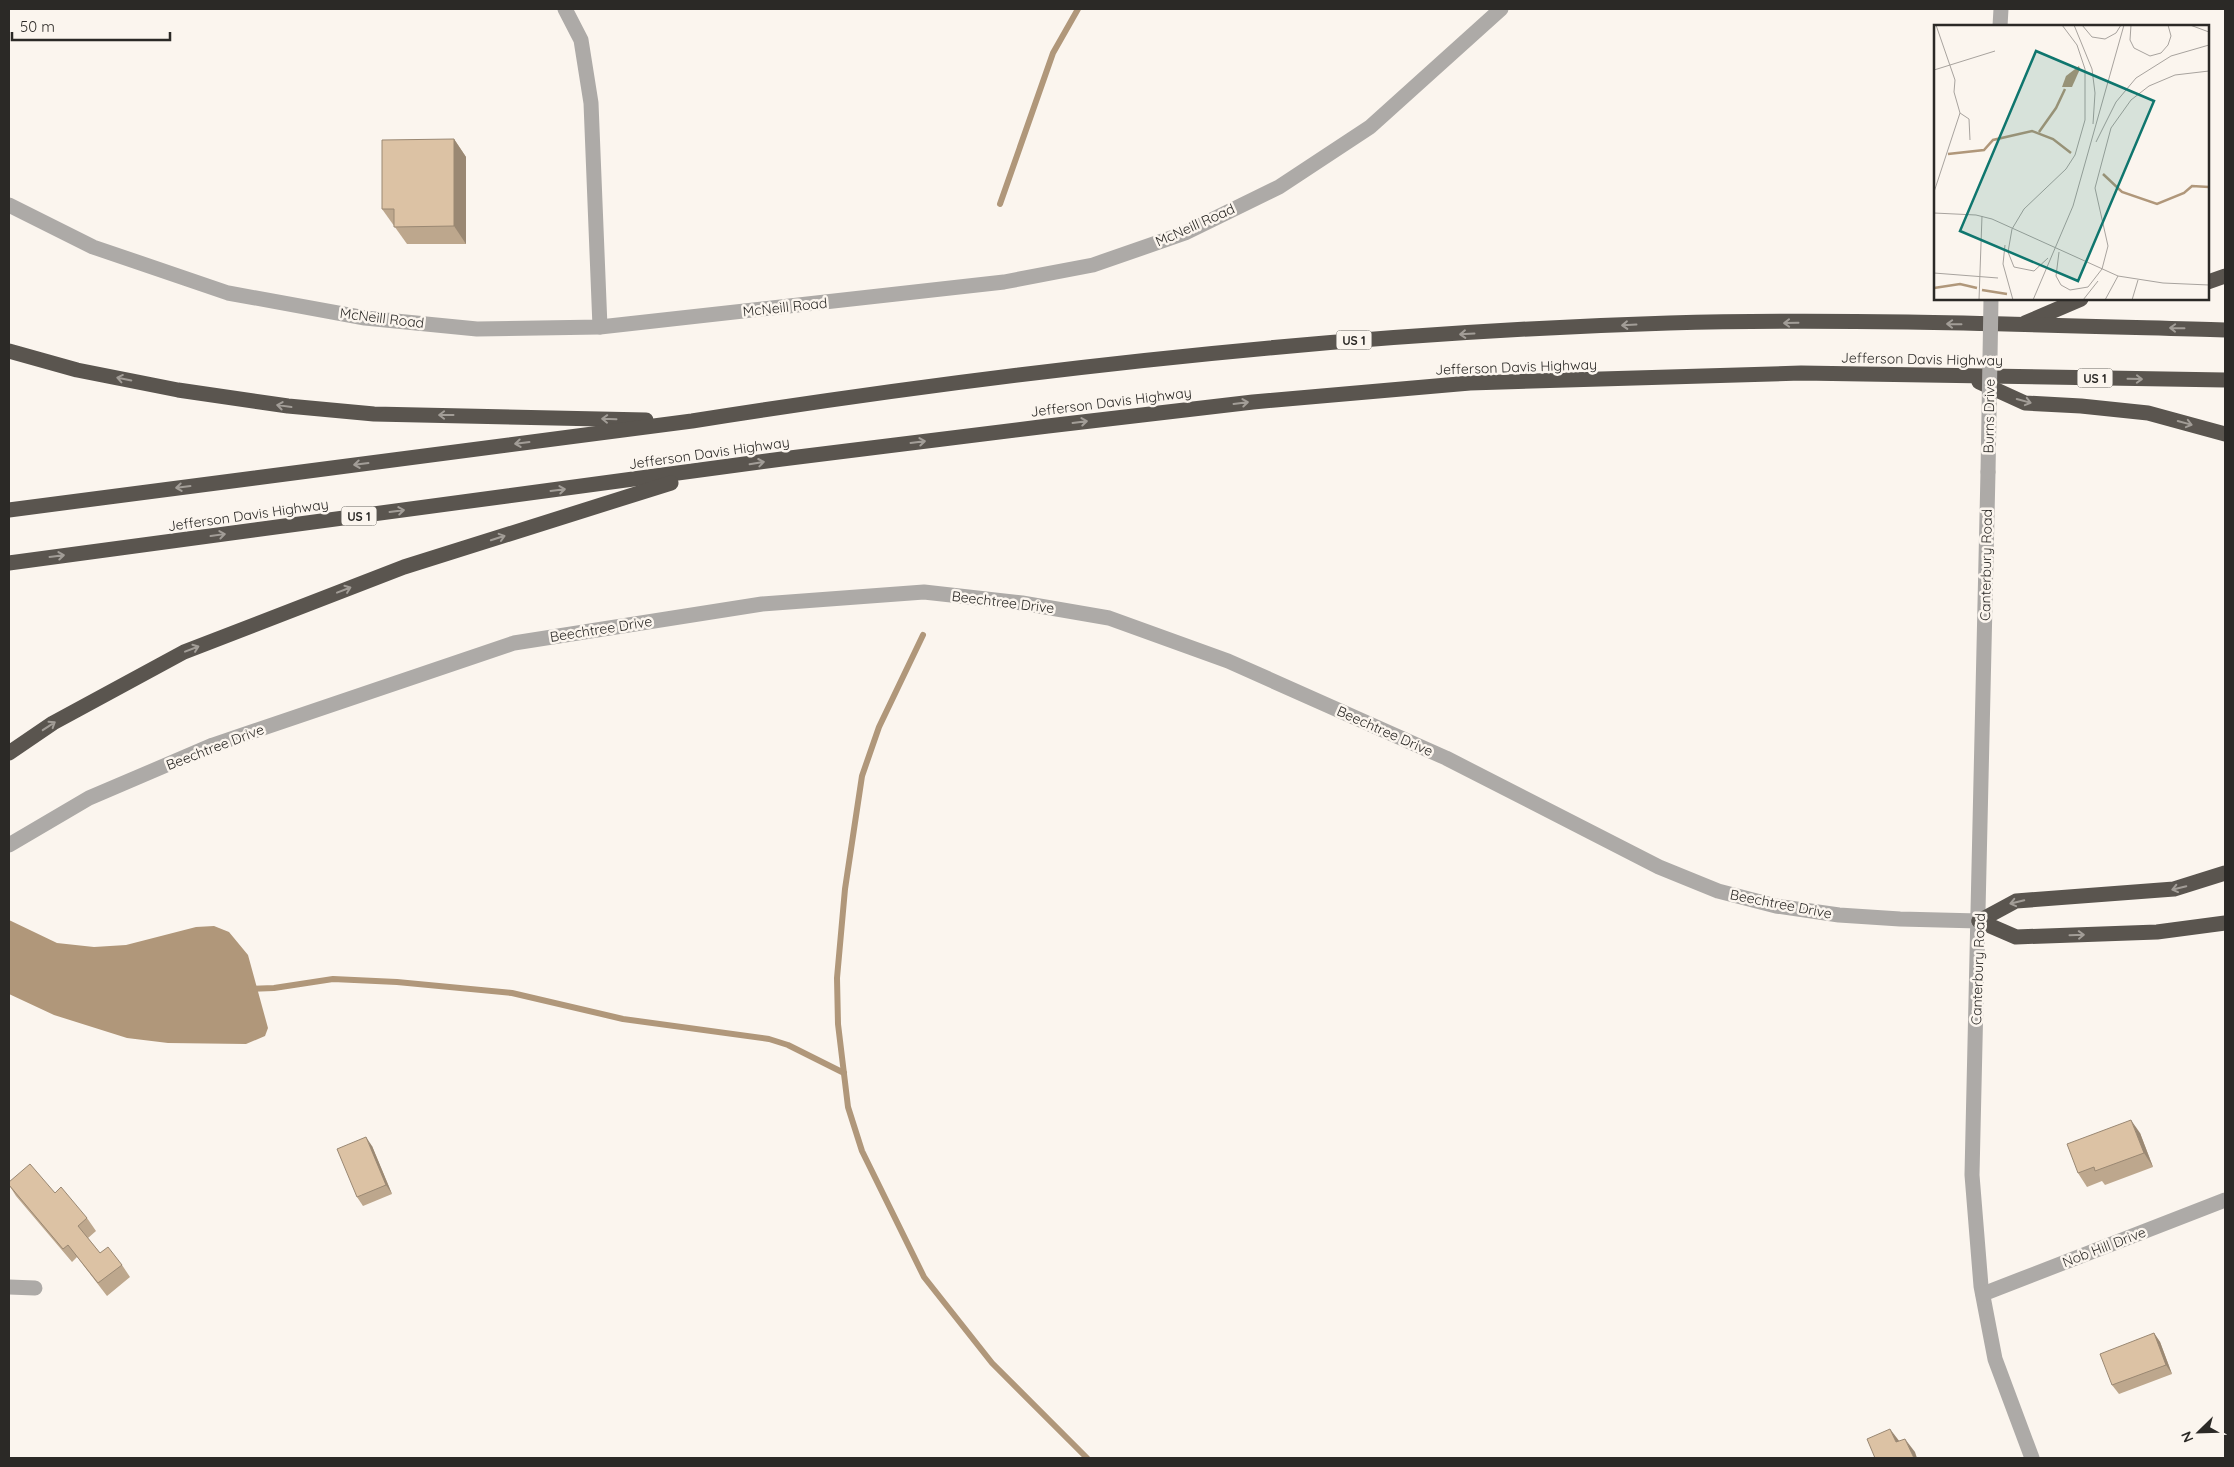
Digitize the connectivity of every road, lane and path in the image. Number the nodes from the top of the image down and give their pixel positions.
1 (565, 9) edge
2 (1501, 9) edge
3 (2001, 9) edge
4 (2000, 25) edge
5 (9, 205) edge
6 (2225, 276) edge
7 (2209, 282) edge
8 (1992, 300) edge
9 (2079, 300) edge
10 (2020, 325) junction
11 (600, 327) junction
12 (2225, 330) edge
13 (9, 351) edge
14 (1964, 375) junction
15 (2225, 380) edge
16 (692, 422) junction
17 (2225, 434) edge
18 (709, 470) junction
19 (1988, 472) joint
20 (9, 510) edge
21 (9, 562) edge
22 (9, 753) edge
23 (9, 845) edge
24 (2225, 873) edge
25 (1979, 921) junction
26 (2225, 923) edge
27 (2225, 1200) edge
28 (9, 1287) edge
29 (35, 1288) dead end
30 (1983, 1294) junction
31 (2032, 1458) edge

1 - 11 street
2 - 11 street, McNeill Road
3 - 4 street
5 - 11 street, McNeill Road
6 - 7 highway
8 - 19 street, Burns Drive, bridge
9 - 10 highway
12 -> 10 highway, US 1
10 -> 16 highway, US 1
16 -> 13 highway
14 -> 15 highway, Jefferson Davis Highway / US 1
14 -> 17 highway
18 -> 14 highway, Jefferson Davis Highway / US 1
16 -> 20 highway, US 1
21 -> 18 highway, Jefferson Davis Highway / US 1
22 -> 18 highway
19 - 25 street, Canterbury Road
23 - 25 street, Beechtree Drive
24 -> 25 highway
25 -> 26 highway
25 - 30 street, Canterbury Road
27 - 30 street, Nob Hill Drive
28 - 29 street
30 - 31 street, Canterbury Road

